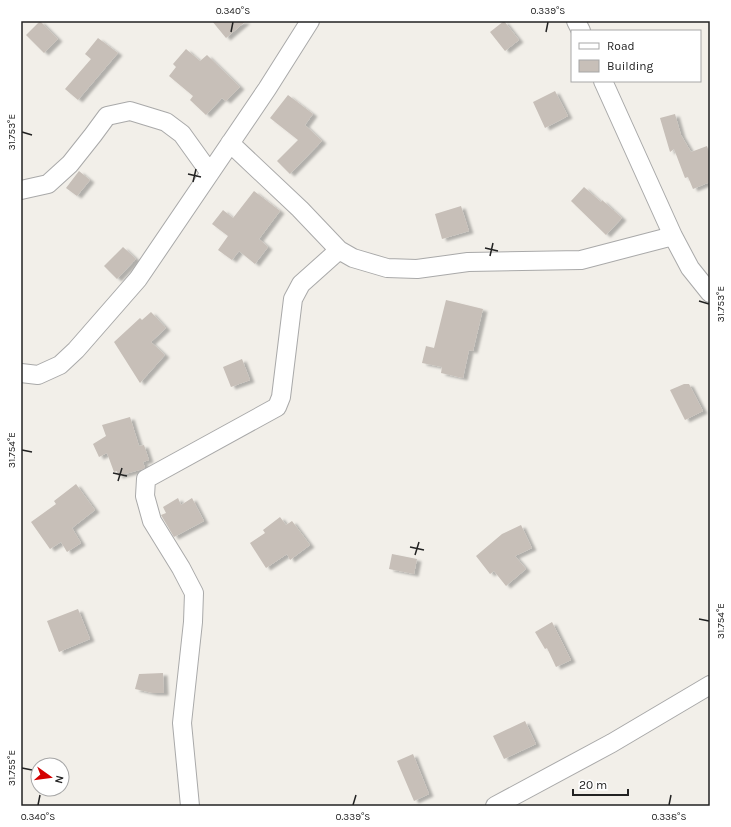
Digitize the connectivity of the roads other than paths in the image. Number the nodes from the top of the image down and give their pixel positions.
1 (310, 21) edge
2 (576, 21) edge
3 (580, 30) edge
4 (604, 82) edge
5 (230, 143) junction
6 (210, 173) junction
7 (21, 190) edge
8 (673, 236) junction
9 (339, 250) junction
10 (710, 293) edge
11 (21, 373) edge
12 (710, 685) edge
13 (190, 806) edge
14 (495, 806) edge

1 - 5 street
2 - 3 street
4 - 8 street
5 - 6 street
5 - 9 street
6 - 7 street
6 - 11 street
8 - 9 street
8 - 10 street
9 - 13 street
12 - 14 street

